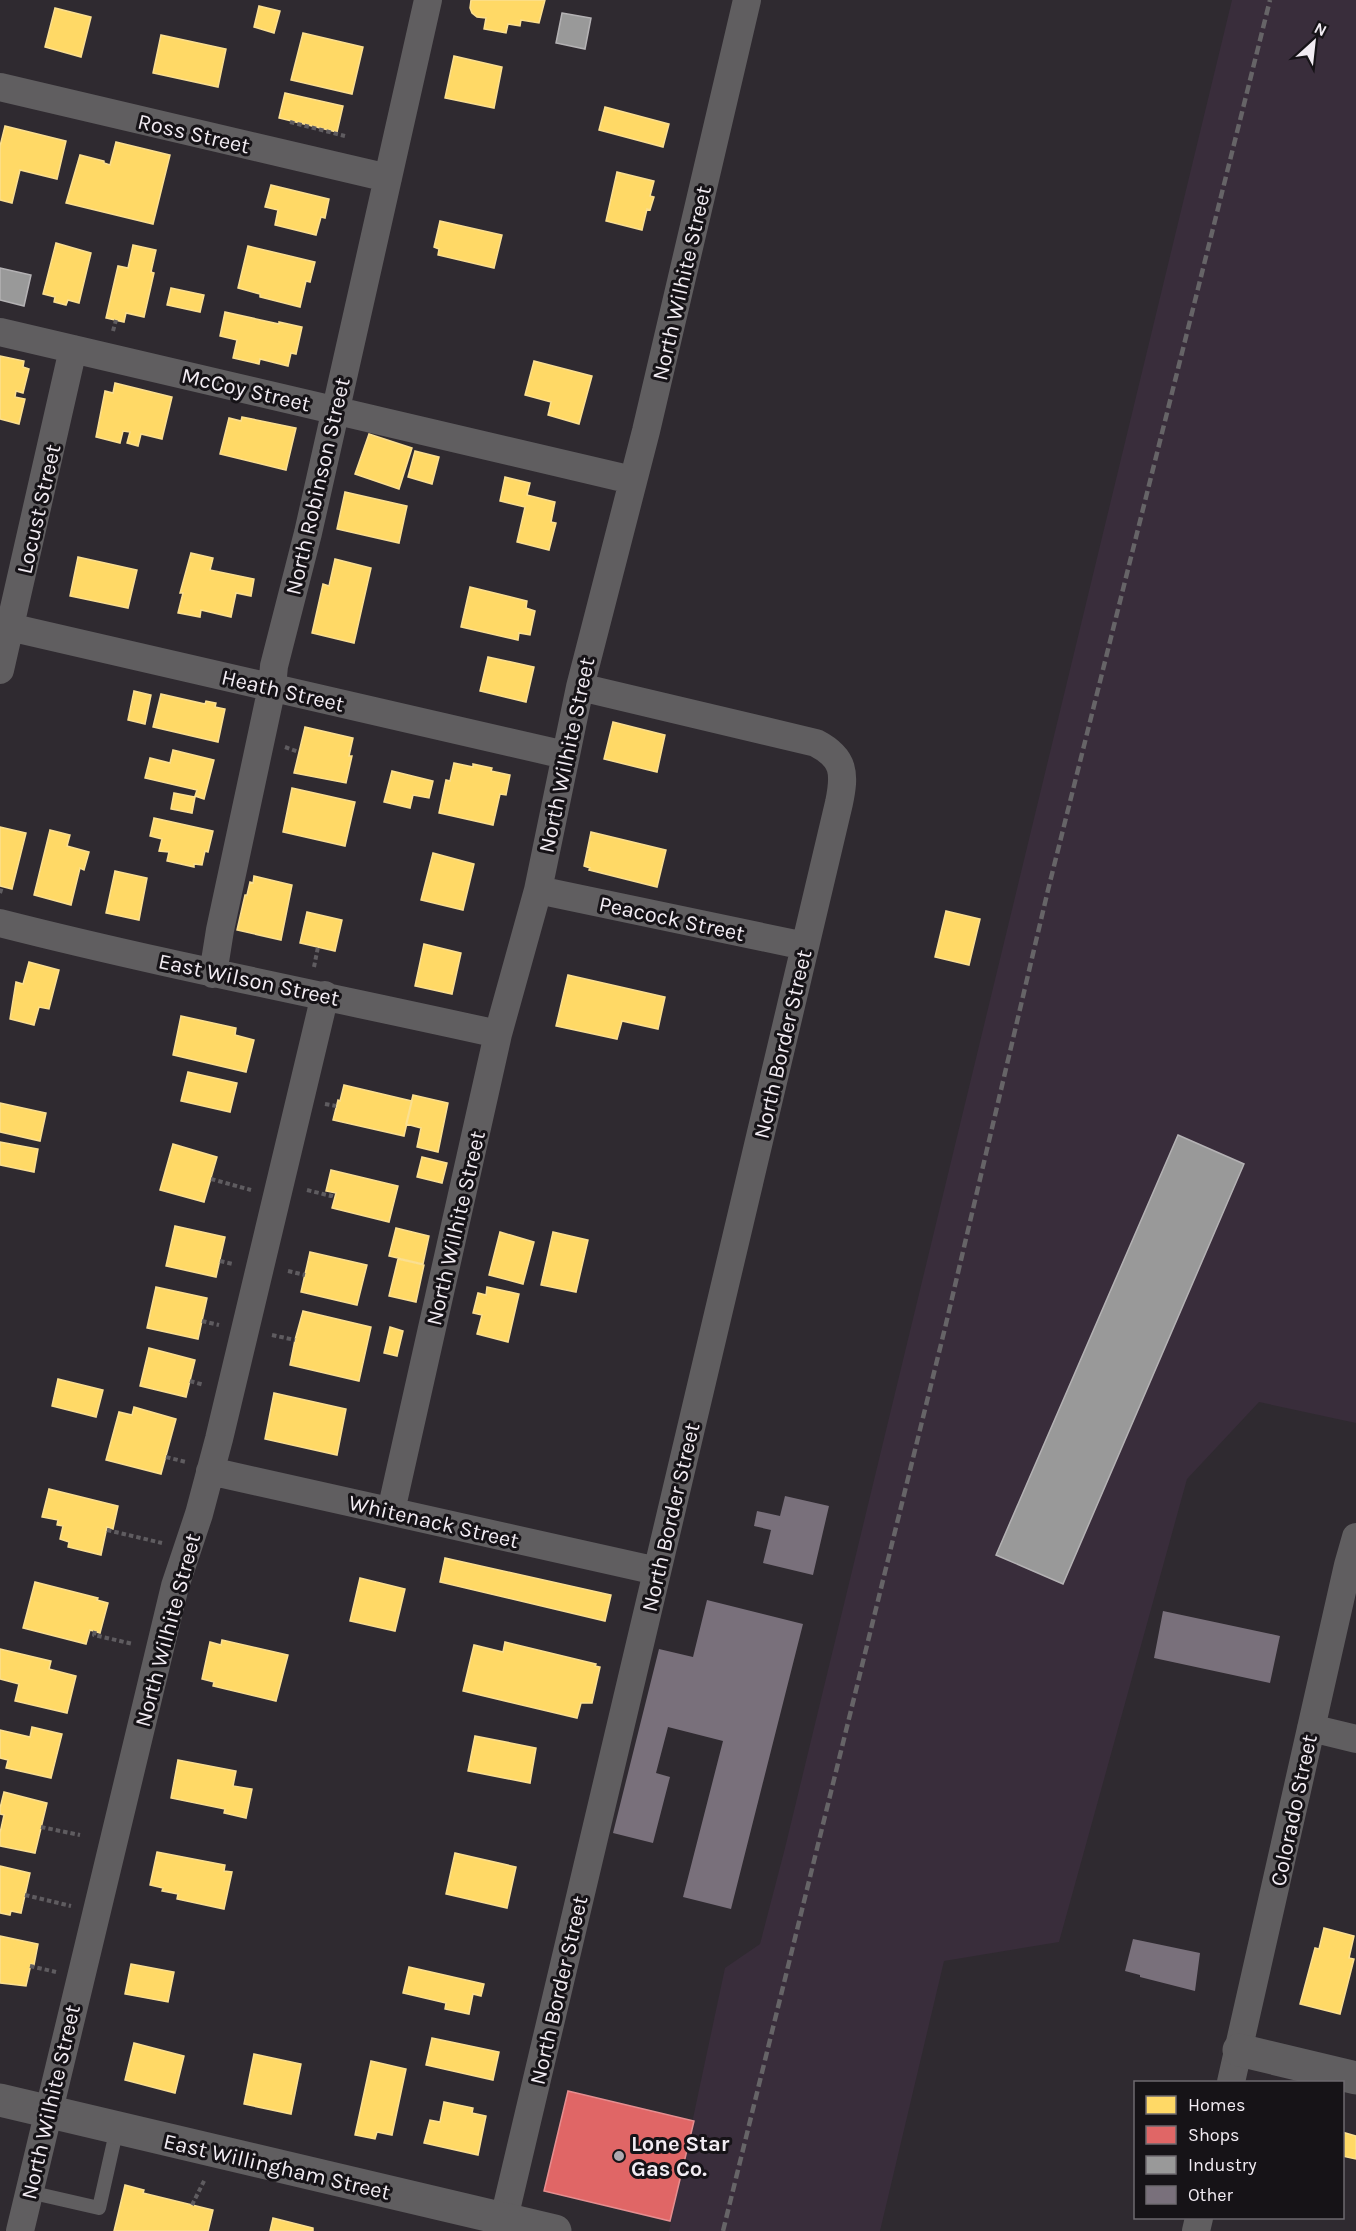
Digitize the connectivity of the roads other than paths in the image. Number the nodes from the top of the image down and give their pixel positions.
1 (428, 0) edge
2 (743, 1) edge
3 (0, 87) edge
4 (388, 178) junction
5 (0, 332) edge
6 (73, 348) junction
7 (335, 409) junction
8 (632, 480) junction
9 (5, 627) edge
10 (0, 670) edge
11 (272, 687) junction
12 (580, 687) junction
13 (566, 755) junction
14 (538, 890) junction
15 (0, 925) edge
16 (805, 946) junction
17 (213, 974) junction
18 (325, 995) junction
19 (498, 1034) junction
20 (210, 1471) junction
21 (392, 1511) junction
22 (1356, 1537) edge
23 (657, 1572) junction
24 (1311, 1728) junction
25 (1356, 1739) edge
26 (1239, 2050) junction
27 (1356, 2078) edge
28 (1232, 2081) edge
29 (0, 2100) edge
30 (47, 2112) junction
31 (117, 2128) junction
32 (29, 2192) junction
33 (503, 2225) edge
34 (20, 2231) edge
35 (555, 2231) edge

1 - 4 street, North Robinson Street
2 - 8 street, North Wilhite Street
3 - 4 street, Ross Street
4 - 7 street, North Robinson Street
5 - 6 street, McCoy Street
6 - 7 street, McCoy Street
6 - 9 street, Locust Street
7 - 8 street, McCoy Street
7 - 11 street, North Robinson Street
8 - 12 street, North Wilhite Street
9 - 10 street, Locust Street
9 - 11 street, Heath Street
11 - 13 street, Heath Street
11 - 17 street, North Robinson Street
12 - 13 street, North Wilhite Street
12 - 16 street, North Border Street
13 - 14 street, North Wilhite Street
14 - 16 street, Peacock Street
14 - 19 street, North Wilhite Street
15 - 17 street, East Wilson Street
16 - 23 street, North Border Street
17 - 18 street, East Wilson Street
18 - 19 street, East Wilson Street
18 - 20 street, North Wilhite Street
19 - 21 street, North Wilhite Street
20 - 21 street, Whitenack Street
20 - 30 street, North Wilhite Street
21 - 23 street, Whitenack Street
22 - 24 street, Colorado Street
23 - 33 street, North Border Street
24 - 25 street
24 - 26 street, Colorado Street
26 - 27 street
26 - 28 street, Colorado Street
29 - 30 street, East Willingham Street
30 - 31 street, East Willingham Street
30 - 32 street, North Wilhite Street
31 - 32 lane
31 - 33 street, East Willingham Street
32 - 34 street, North Wilhite Street
33 - 35 street, East Willingham Street

